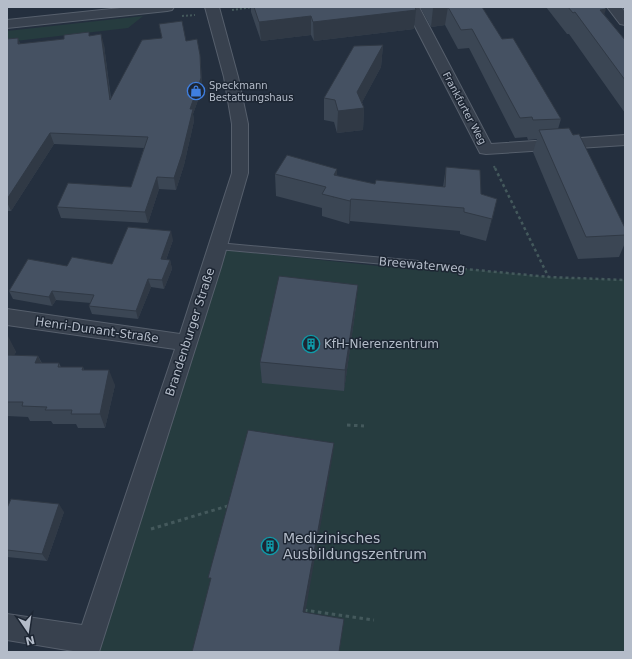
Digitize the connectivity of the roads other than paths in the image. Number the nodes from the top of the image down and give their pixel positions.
1 (167, 7) edge
2 (212, 7) edge
3 (412, 7) edge
4 (614, 7) edge
5 (625, 20) edge
6 (7, 24) edge
7 (625, 140) edge
8 (218, 246) junction
9 (418, 264) road end
10 (7, 318) edge
11 (186, 342) junction
12 (7, 627) edge
13 (89, 646) edge

1 - 6 street
2 - 8 street, Brandenburger Straße
3 - 7 street, Frankfurter Weg
4 - 5 street
8 - 9 lane, Breewaterweg
8 - 11 street, Brandenburger Straße
10 - 11 street, Henri-Dunant-Straße
11 - 13 street, Brandenburger Straße
12 - 13 street

